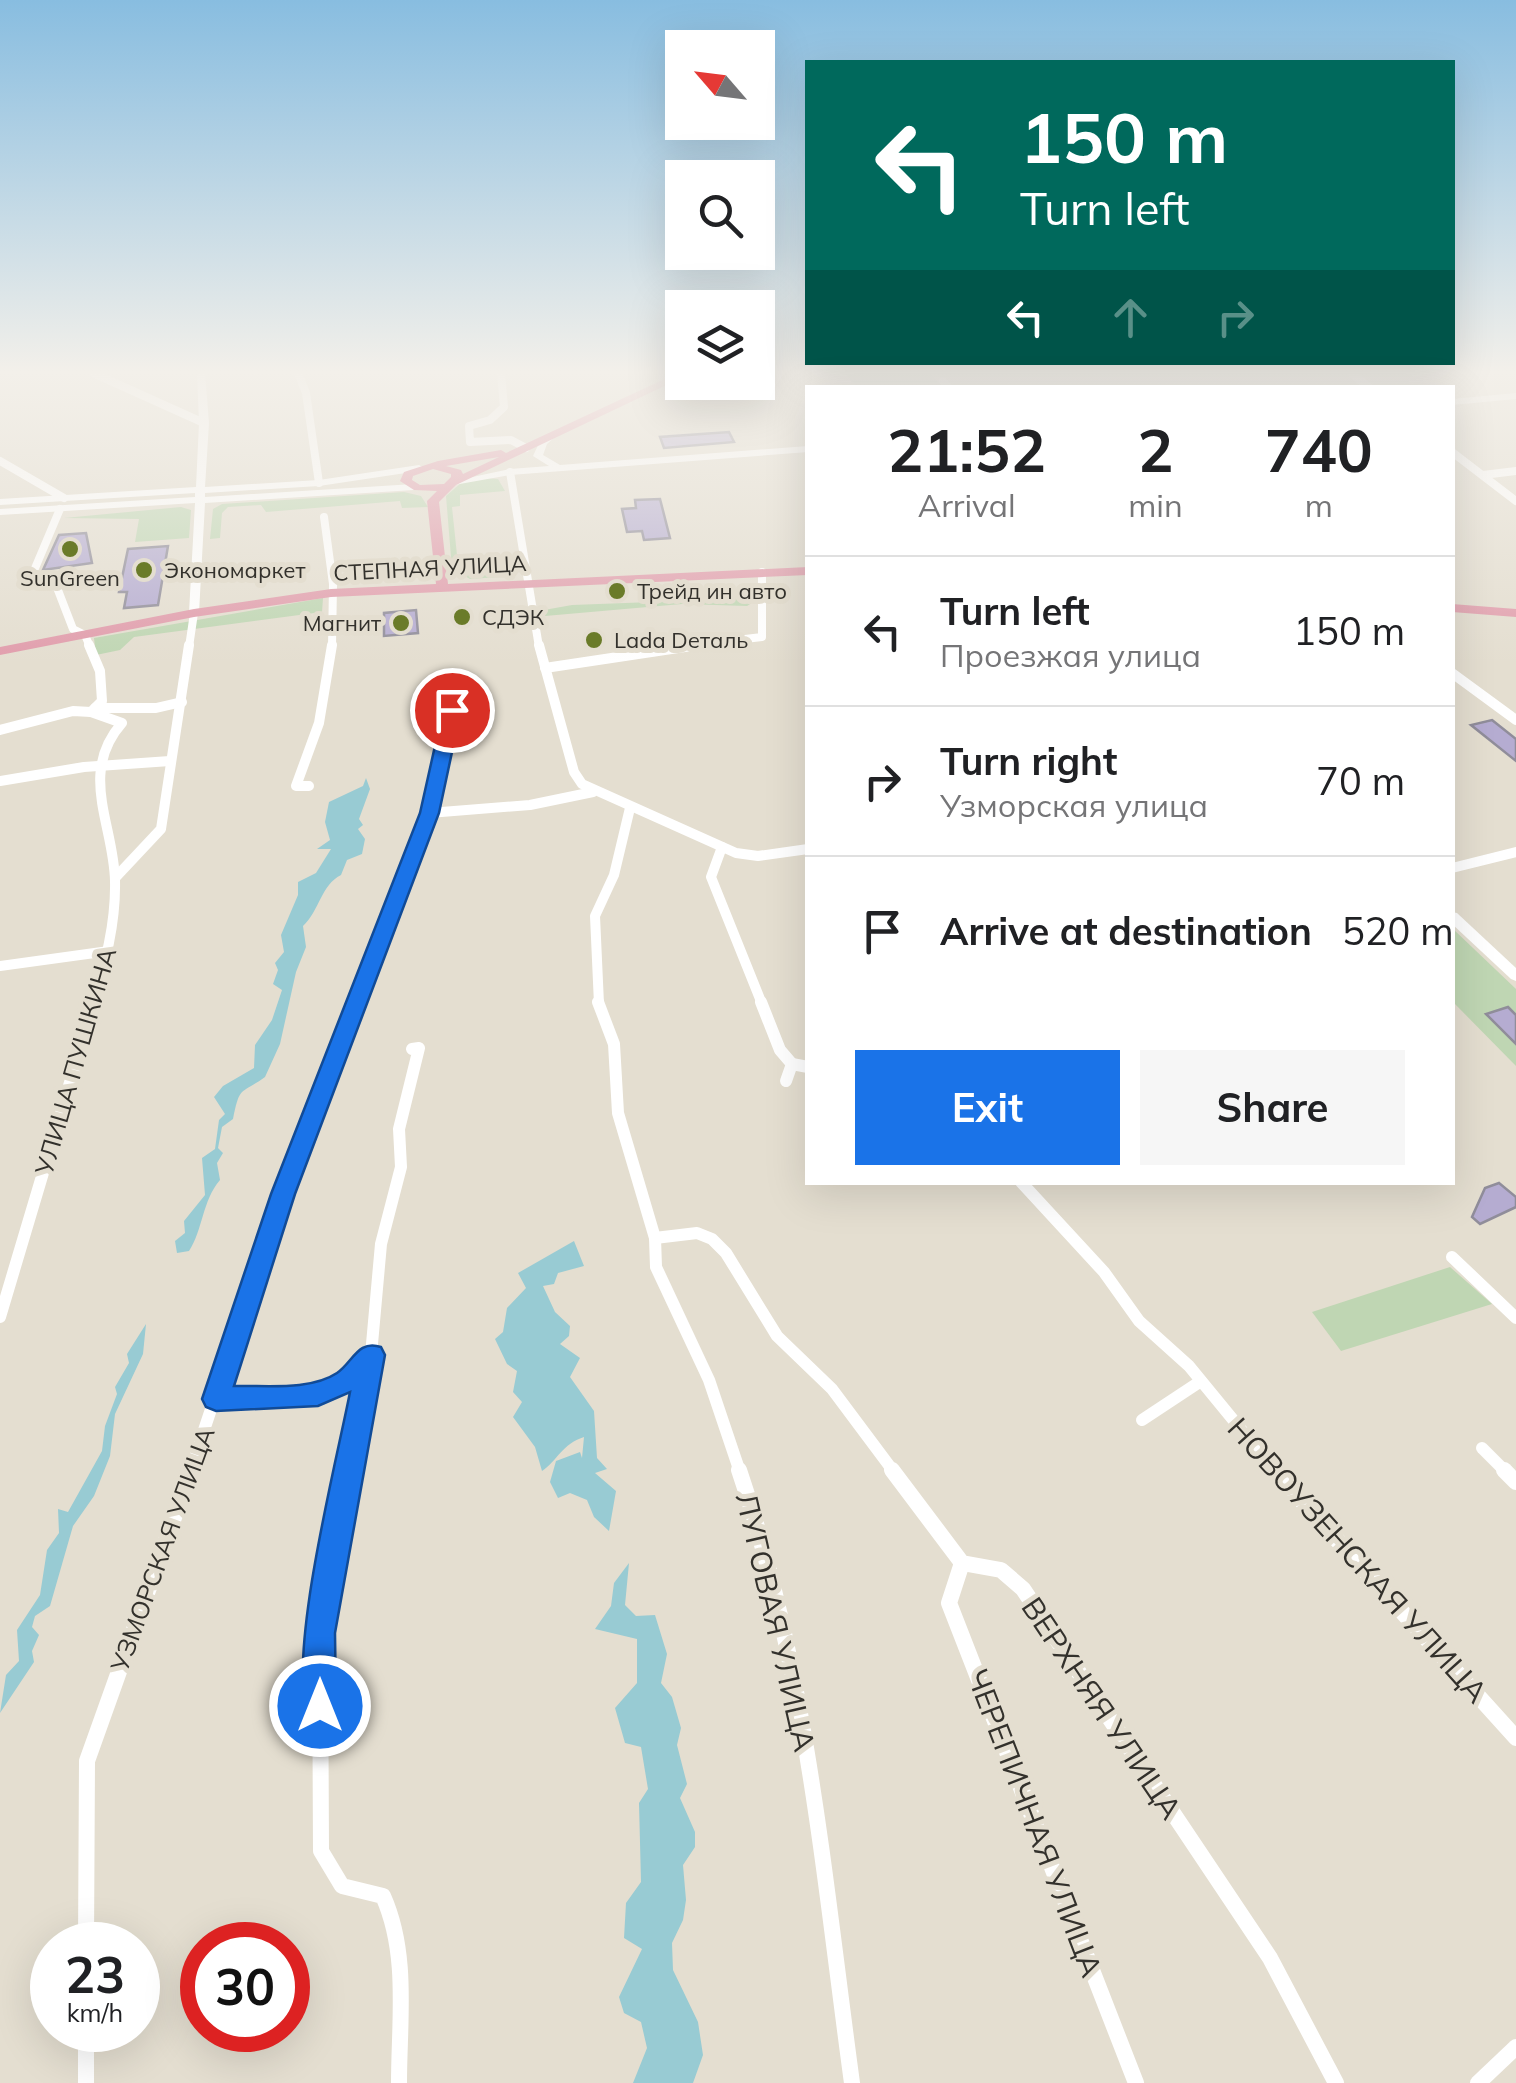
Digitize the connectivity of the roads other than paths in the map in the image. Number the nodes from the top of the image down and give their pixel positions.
1 (13, 470) edge
2 (201, 470) edge
3 (318, 470) edge
4 (407, 470) edge
5 (418, 470) edge
6 (427, 470) edge
7 (480, 470) edge
8 (483, 470) edge
9 (535, 470) edge
10 (1477, 470) edge
11 (510, 472) junction
12 (1516, 472) edge
13 (1483, 475) junction
14 (449, 479) junction
15 (320, 483) junction
16 (416, 488) junction
17 (200, 498) junction
18 (433, 501) junction
19 (1516, 501) edge
20 (0, 502) edge
21 (62, 504) junction
22 (0, 512) edge
23 (324, 518) dead end
24 (805, 571) edge
25 (762, 572) junction
26 (526, 582) junction
27 (442, 586) junction
28 (331, 593) junction
29 (1455, 611) edge
30 (194, 613) junction
31 (1516, 615) edge
32 (85, 634) junction
33 (0, 651) edge
34 (545, 668) junction
35 (1455, 675) edge
36 (182, 702) junction
37 (156, 708) junction
38 (93, 710) junction
39 (452, 710) dead end
40 (1516, 720) edge
41 (122, 723) junction
42 (0, 730) edge
43 (170, 761) junction
44 (104, 768) junction
45 (0, 781) edge
46 (309, 786) dead end
47 (593, 792) junction
48 (630, 808) junction
49 (430, 813) junction
50 (722, 848) junction
51 (805, 849) edge
52 (1516, 852) edge
53 (1455, 867) edge
54 (115, 878) junction
55 (1455, 919) edge
56 (109, 951) junction
57 (0, 966) edge
58 (1516, 976) edge
59 (412, 1049) dead end
60 (792, 1064) junction
61 (805, 1067) edge
62 (786, 1081) dead end
63 (1024, 1185) edge
64 (655, 1238) junction
65 (1452, 1257) dead end
66 (0, 1317) edge
67 (1516, 1318) edge
68 (371, 1355) junction
69 (1201, 1381) junction
70 (216, 1399) junction
71 (1142, 1420) dead end
72 (1482, 1448) dead end
73 (1516, 1482) edge
74 (962, 1564) junction
75 (1516, 1738) edge
76 (86, 1922) edge
77 (1516, 2047) edge
78 (86, 2052) edge
79 (86, 2083) edge
80 (399, 2083) edge
81 (852, 2083) edge
82 (1136, 2083) edge
83 (1336, 2083) edge
84 (1478, 2083) edge

1 - 21 street
2 - 17 street
3 - 15 street
4 - 15 street
5 - 16 main road
6 - 14 main road
7 - 14 main road
8 - 11 street
9 - 11 street
10 - 13 street
11 - 14 street
11 - 26 street
12 - 13 street
13 - 19 street
14 - 16 main road
14 - 18 main road
15 - 17 street
16 - 17 street
16 - 18 main road
17 - 21 street
17 - 30 street
18 - 27 main road
20 - 21 street
21 - 22 street
21 - 32 street
23 - 28 street
24 - 25 main road, СТЕПНАЯ УЛИЦА
25 - 26 main road, СТЕПНАЯ УЛИЦА
25 - 34 street
26 - 27 main road, СТЕПНАЯ УЛИЦА
26 - 34 street
27 - 28 main road, СТЕПНАЯ УЛИЦА
28 - 30 main road, СТЕПНАЯ УЛИЦА
28 - 46 street
29 - 31 main road
30 - 32 main road, СТЕПНАЯ УЛИЦА
30 - 36 street
32 - 33 main road, СТЕПНАЯ УЛИЦА
32 - 38 street
34 - 47 street
35 - 40 street
36 - 37 street
36 - 43 street
37 - 38 street
37 - 41 street
38 - 41 street
38 - 42 street
39 - 49 street, УЗМОРСКАЯ УЛИЦА
41 - 44 street, УЛИЦА ПУШКИНА
43 - 44 street
43 - 54 street
44 - 45 street
44 - 54 street, УЛИЦА ПУШКИНА
47 - 48 street
47 - 49 street
48 - 50 street
48 - 64 street, ЛУГОВАЯ УЛИЦА
49 - 70 street, УЗМОРСКАЯ УЛИЦА
50 - 51 street
50 - 60 street
52 - 53 street
54 - 56 street, УЛИЦА ПУШКИНА
55 - 58 street
56 - 57 street
56 - 66 street, УЛИЦА ПУШКИНА
59 - 68 street
60 - 61 street
60 - 62 street
63 - 69 street, НОВОУЗЕНСКАЯ УЛИЦА
64 - 74 street
64 - 81 street, ЛУГОВАЯ УЛИЦА
65 - 67 street
68 - 70 street
68 - 80 street
69 - 71 street
69 - 75 street, НОВОУЗЕНСКАЯ УЛИЦА
70 - 76 street, УЗМОРСКАЯ УЛИЦА
72 - 73 street
74 - 82 street, ЧЕРЕПИЧНАЯ УЛИЦА
74 - 83 street, ВЕРХНЯЯ УЛИЦА
77 - 84 street
78 - 79 street

